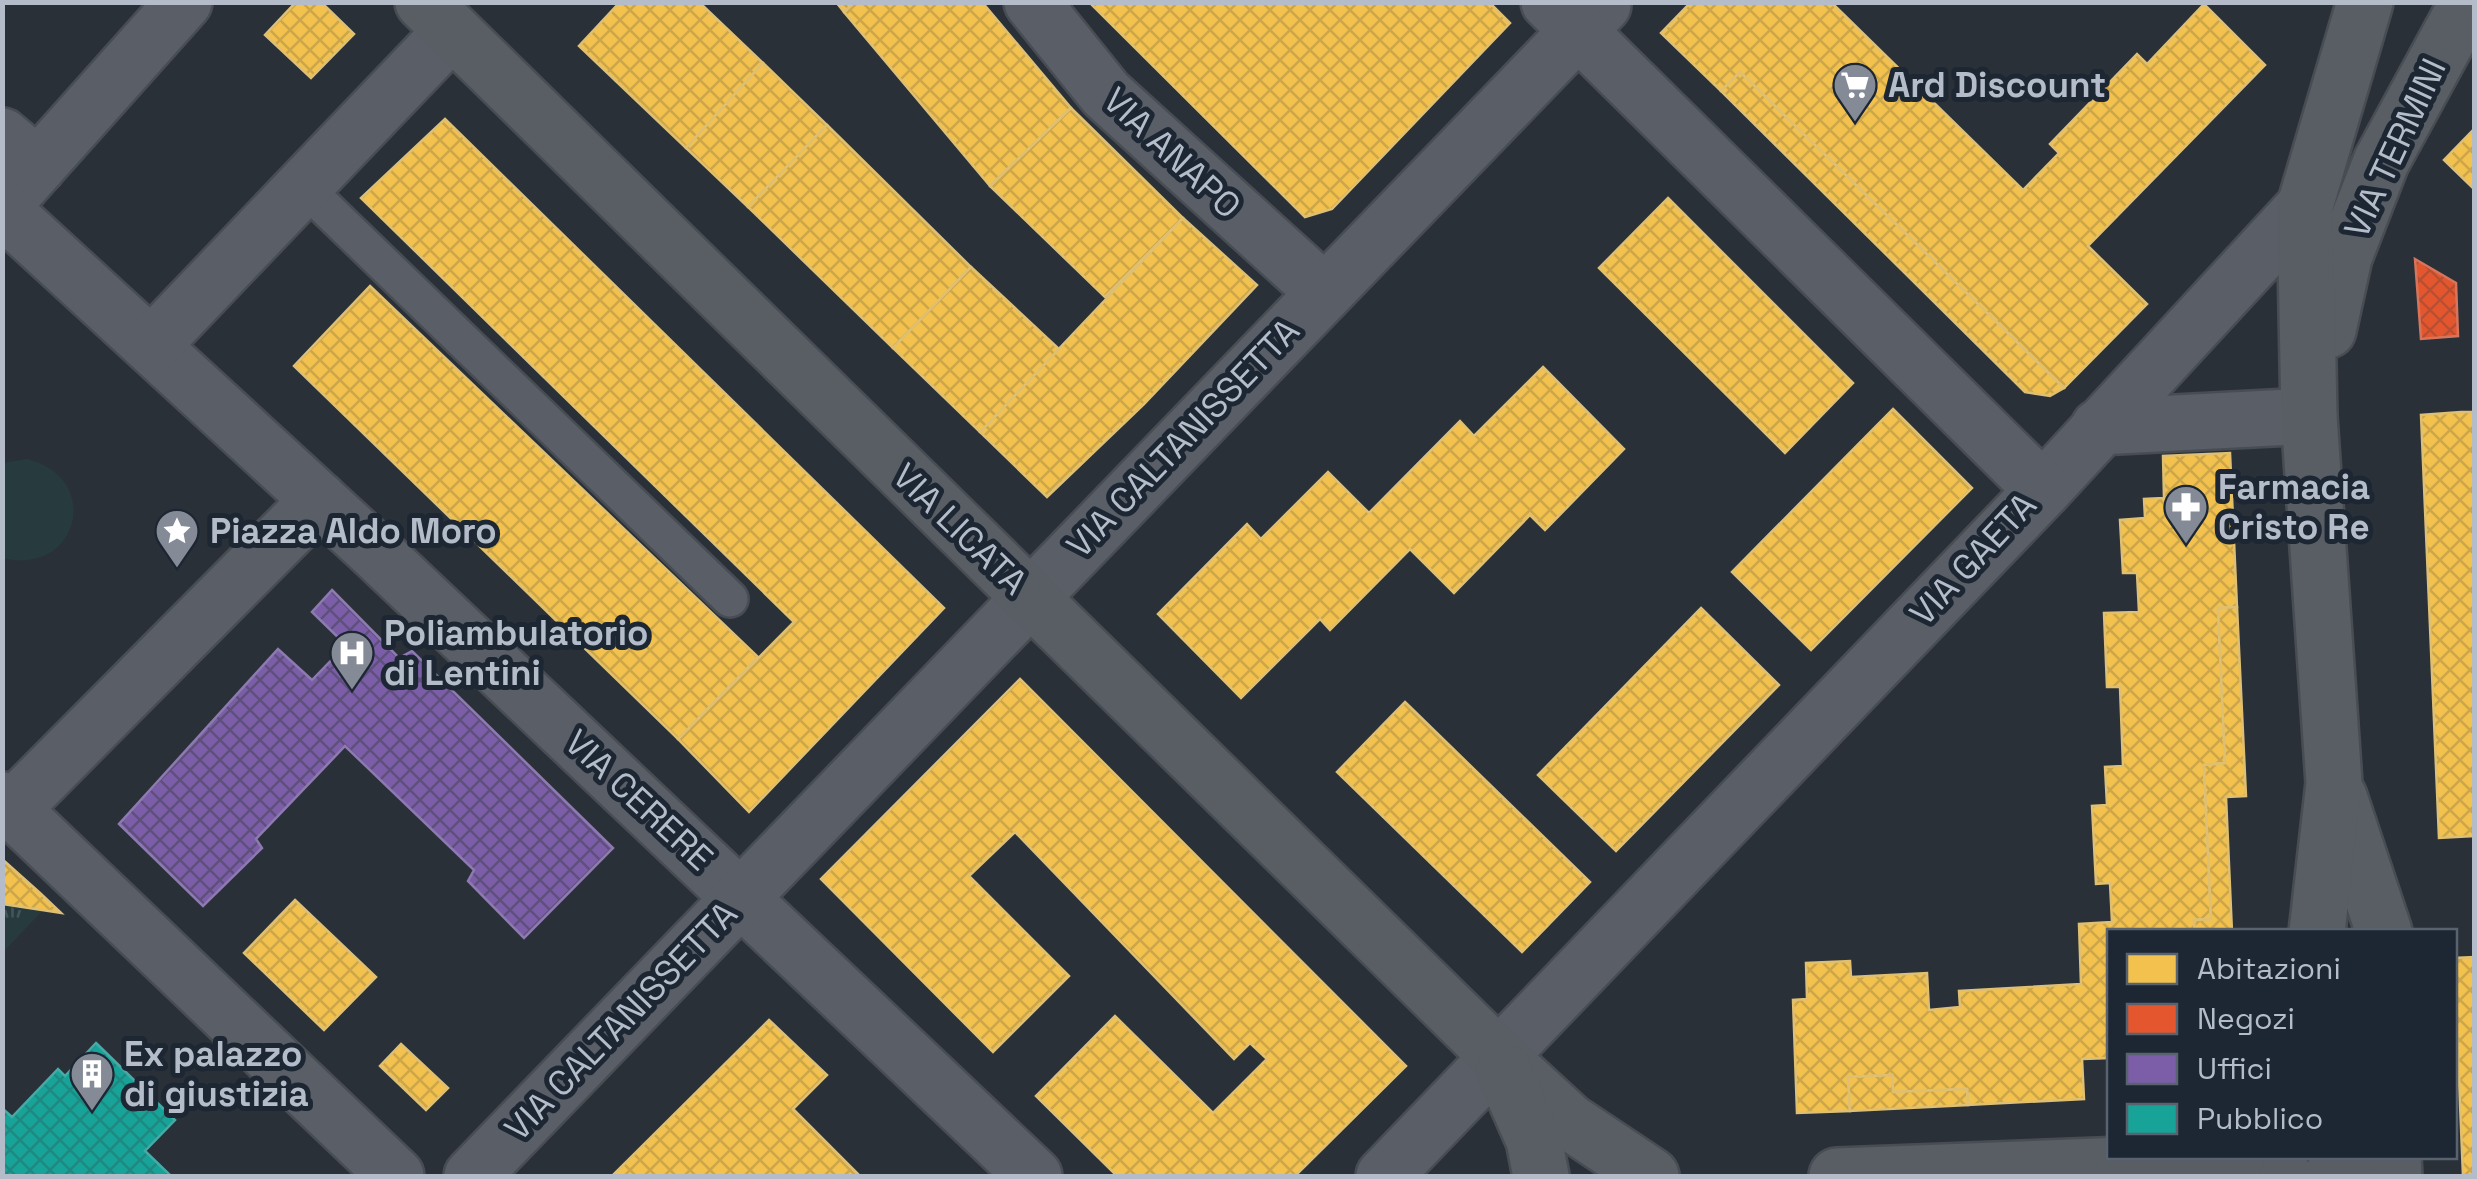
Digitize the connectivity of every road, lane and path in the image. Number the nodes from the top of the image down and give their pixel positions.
1 (184, 2) edge
2 (1032, 2) edge
3 (2365, 2) edge
4 (2468, 2) edge
5 (1578, 12) edge
6 (437, 17) edge
7 (11, 179) edge
8 (304, 187) junction
9 (2306, 206) junction
10 (1324, 292) junction
11 (154, 344) junction
12 (2309, 416) junction
13 (2099, 427) junction
14 (2043, 490) junction
15 (319, 500) junction
16 (1030, 597) junction
17 (730, 599) dead end
18 (2334, 783) junction
19 (7, 805) edge
20 (742, 896) junction
21 (2317, 929) edge
22 (2383, 929) edge
23 (1497, 1055) junction
24 (2232, 1159) edge
25 (1392, 1167) edge
26 (1649, 1173) edge
27 (396, 1176) edge
28 (472, 1176) edge
29 (1034, 1176) edge
30 (1541, 1176) edge
31 (1555, 1176) edge
32 (1837, 1176) edge
33 (2284, 1176) edge

1 - 7 street
2 - 10 street, VIA ANAPO
3 - 9 street, VIA TERMINI
4 - 12 street, VIA TERMINI
5 - 10 street, VIA CALTANISSETTA
5 - 14 street, VIA GAETA
6 - 8 street
6 - 16 street, VIA LICATA
7 - 11 street, VIA CERERE
8 - 11 street
8 - 17 lane
9 - 12 street, VIA TERMINI
9 - 13 street
10 - 16 street, VIA CALTANISSETTA
11 - 15 street, VIA CERERE
12 - 13 street
12 - 18 street, VIA TERMINI
13 - 14 street
14 - 23 street, VIA GAETA
15 - 19 street
15 - 20 street, VIA CERERE
16 - 20 street, VIA CALTANISSETTA
16 - 23 street, VIA LICATA
18 - 21 street, VIA TERMINI
18 - 22 street, VIA TERMINI
19 - 27 street
20 - 28 street, VIA CALTANISSETTA
20 - 29 street, VIA CERERE
23 - 25 street, VIA GAETA
23 - 26 street, VIA LICATA
23 - 30 street
24 - 32 street
24 - 33 street
26 - 31 street

